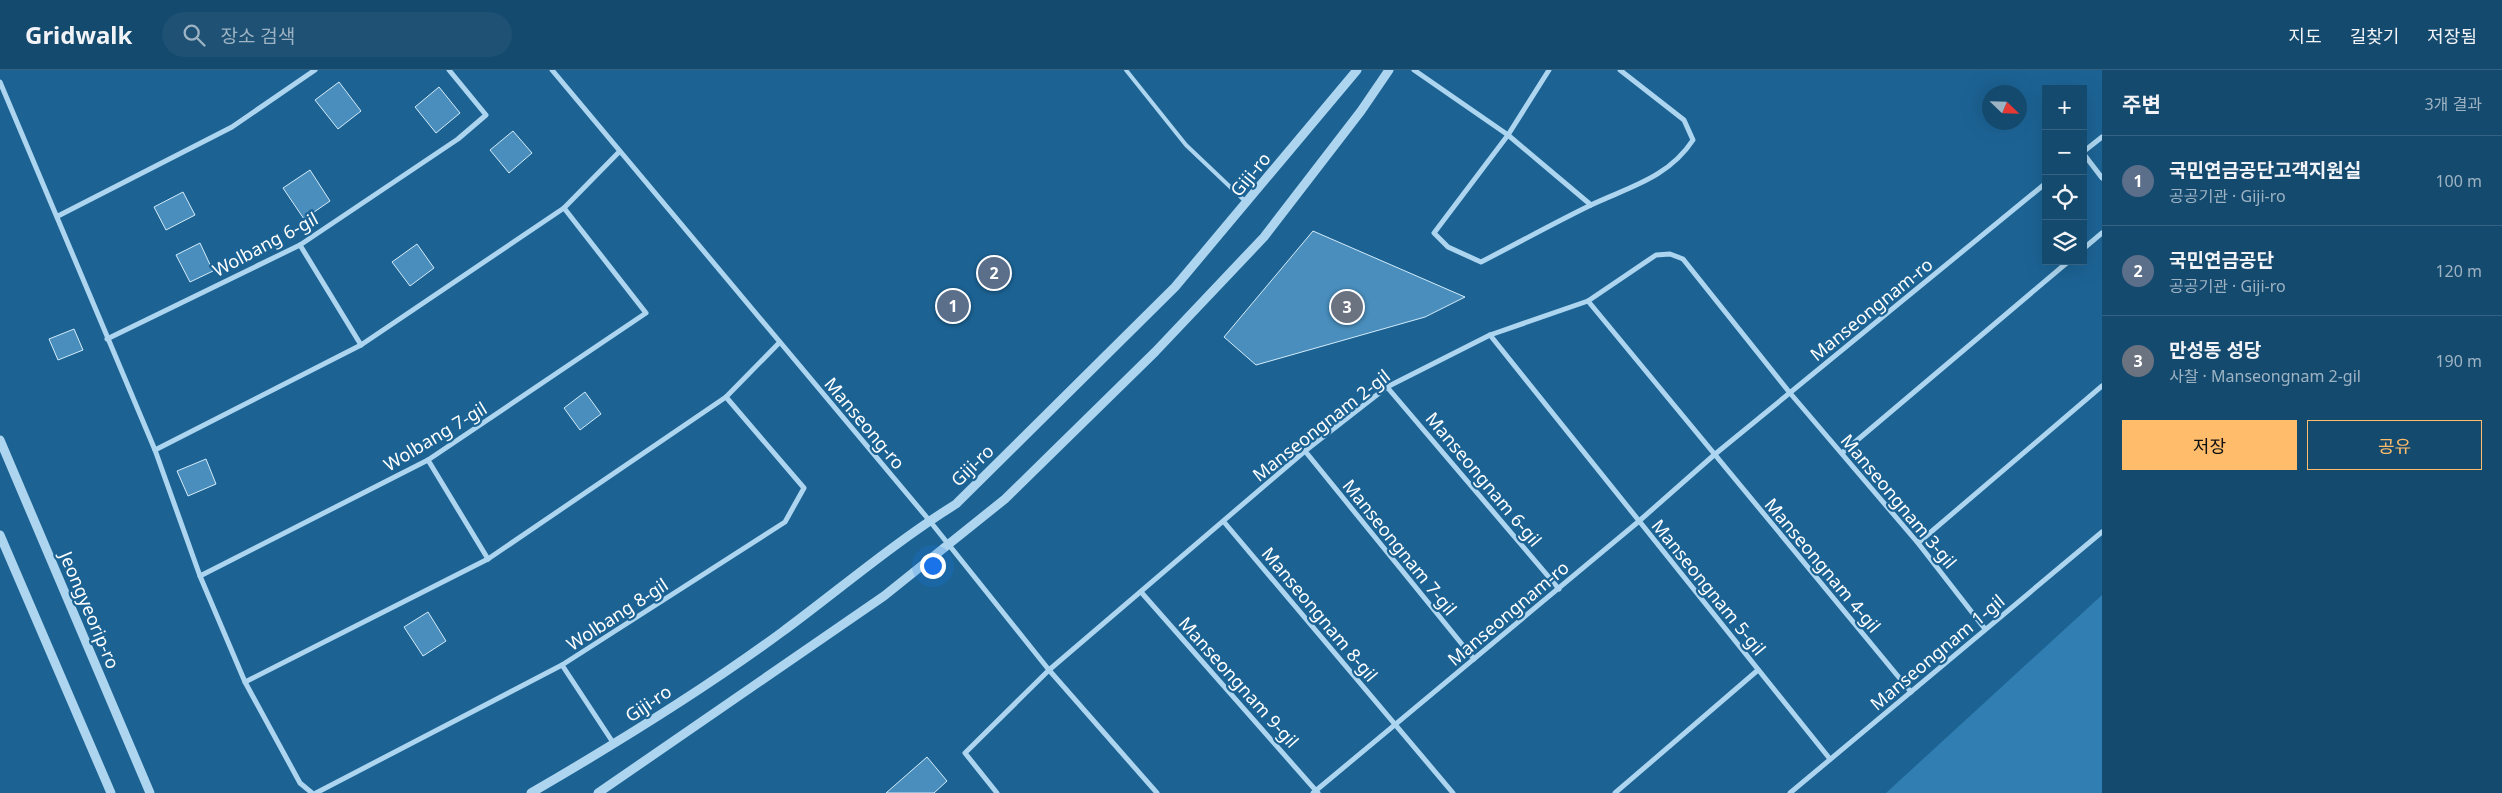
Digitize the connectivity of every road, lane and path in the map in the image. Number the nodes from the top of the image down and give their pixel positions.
1 (315, 70) edge
2 (449, 70) edge
3 (552, 70) edge
4 (1126, 70) edge
5 (1357, 70) edge
6 (1389, 70) edge
7 (1414, 70) edge
8 (1549, 70) edge
9 (1620, 70) edge
10 (1130, 72) edge
11 (0, 82) edge
12 (1508, 135) junction
13 (2102, 137) edge
14 (2087, 150) edge
15 (619, 152) junction
16 (2087, 158) edge
17 (2102, 178) edge
18 (2042, 186) edge
19 (1247, 203) junction
20 (1591, 205) junction
21 (564, 208) junction
22 (58, 216) junction
23 (2102, 234) edge
24 (300, 245) junction
25 (2087, 246) edge
26 (2064, 265) edge
27 (1588, 301) junction
28 (1490, 335) junction
29 (107, 339) junction
30 (779, 342) junction
31 (361, 345) junction
32 (2102, 386) edge
33 (1387, 387) junction
34 (1790, 393) junction
35 (726, 397) junction
36 (0, 440) edge
37 (155, 450) junction
38 (1305, 451) junction
39 (1842, 453) junction
40 (1714, 455) junction
41 (428, 460) junction
42 (929, 520) junction
43 (1224, 522) junction
44 (1638, 522) junction
45 (2102, 532) edge
46 (0, 535) edge
47 (1918, 543) junction
48 (950, 546) junction
49 (488, 559) junction
50 (200, 576) junction
51 (1559, 589) junction
52 (1141, 592) junction
53 (1985, 629) junction
54 (1474, 660) junction
55 (562, 665) junction
56 (1049, 670) junction
57 (1758, 670) junction
58 (245, 682) junction
59 (1911, 692) junction
60 (1396, 724) junction
61 (615, 745) junction
62 (1830, 759) junction
63 (1316, 792) edge
64 (111, 793) edge
65 (150, 793) edge
66 (312, 793) edge
67 (316, 793) edge
68 (531, 793) edge
69 (598, 793) edge
70 (998, 793) edge
71 (1157, 793) edge
72 (1453, 793) edge
73 (1615, 793) edge
74 (1790, 793) edge

1 - 22 street
2 - 24 street, Wolbang 6-gil
3 - 15 street, Manseong-ro
4 - 10 lane
5 - 19 street, Giji-ro
6 - 48 street
7 - 12 street
8 - 12 street
9 - 20 street
10 - 19 lane
11 - 22 street
12 - 20 street
12 - 20 street
13 - 14 street
15 - 21 street
15 - 30 street, Manseong-ro
16 - 17 street
18 - 34 street, Manseongnam-ro
19 - 42 street, Giji-ro
21 - 31 street
21 - 41 street, Wolbang 7-gil
22 - 29 street
23 - 25 street
24 - 29 street, Wolbang 6-gil
24 - 31 street
26 - 39 street
27 - 28 street, Manseongnam 2-gil
27 - 34 street, Manseongnam 2-gil
27 - 40 street
28 - 33 street, Manseongnam 2-gil
28 - 44 street
29 - 37 street
30 - 35 street
30 - 42 street, Manseong-ro
31 - 37 street
32 - 47 street
33 - 38 street, Manseongnam 2-gil
33 - 51 street, Manseongnam 6-gil
34 - 39 street, Manseongnam 3-gil
34 - 40 street, Manseongnam-ro
35 - 49 street
35 - 55 street, Wolbang 8-gil
36 - 65 street, Jeongyeorip-ro
37 - 50 street
38 - 43 street, Manseongnam 2-gil
38 - 54 street, Manseongnam 7-gil
39 - 47 street, Manseongnam 3-gil
40 - 44 street, Manseongnam-ro
40 - 59 street, Manseongnam 4-gil
41 - 49 street
41 - 50 street, Wolbang 7-gil
42 - 48 street, Manseong-ro
42 - 61 street, Giji-ro
43 - 52 street, Manseongnam 2-gil
43 - 60 street, Manseongnam 8-gil
44 - 51 street, Manseongnam-ro
44 - 57 street, Manseongnam 5-gil
45 - 53 street, Manseongnam 1-gil
46 - 64 street
47 - 53 street, Manseongnam 3-gil
48 - 56 street, Manseong-ro
48 - 69 street
49 - 58 street
50 - 58 street
51 - 54 street, Manseongnam-ro
52 - 56 street, Manseongnam 2-gil
52 - 63 street, Manseongnam 9-gil
53 - 59 street, Manseongnam 1-gil
54 - 60 street, Manseongnam-ro
55 - 61 street
55 - 67 street, Wolbang 8-gil
56 - 70 street, Manseongnam 2-gil
56 - 71 street, Manseong-ro
57 - 62 street, Manseongnam 5-gil
57 - 73 street, Manseongnam 5-gil
58 - 66 street
59 - 62 street, Manseongnam 1-gil
60 - 63 street, Manseongnam-ro
60 - 72 street
61 - 68 street, Giji-ro
62 - 74 street, Manseongnam 1-gil

